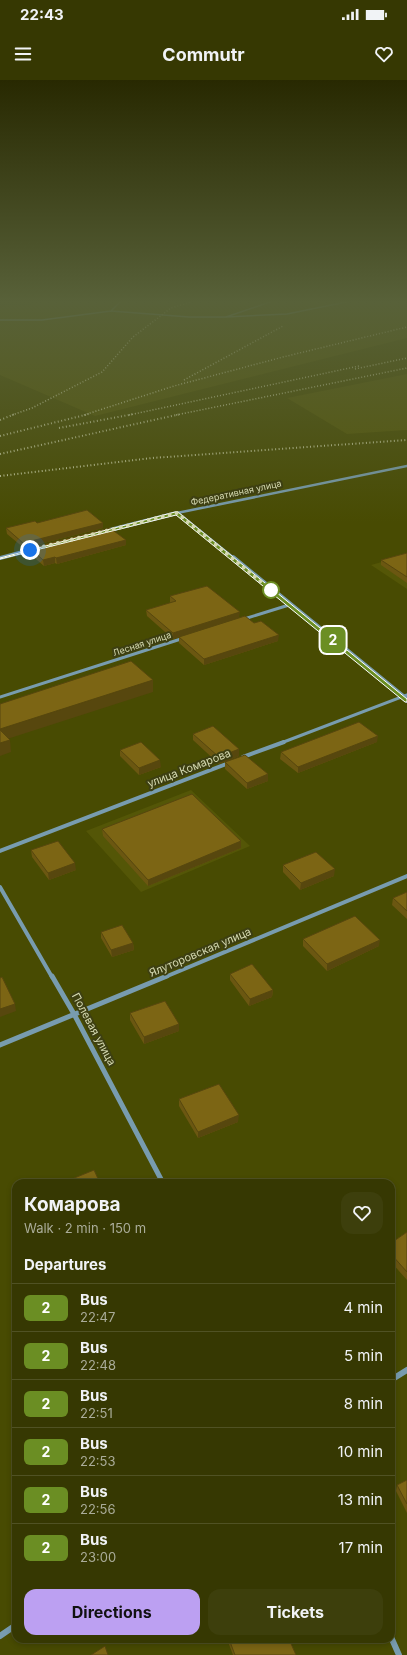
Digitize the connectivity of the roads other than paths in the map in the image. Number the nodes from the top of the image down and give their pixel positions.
1 (407, 466) edge
2 (177, 513) junction
3 (99, 532) edge
4 (46, 546) edge
5 (0, 558) edge
6 (289, 604) junction
7 (238, 621) edge
8 (186, 637) edge
9 (405, 696) edge
10 (0, 697) edge
11 (407, 700) edge
12 (238, 759) edge
13 (231, 762) edge
14 (0, 851) edge
15 (407, 876) edge
16 (0, 887) edge
17 (74, 1014) junction
18 (0, 1045) edge
19 (161, 1179) edge
20 (407, 1370) edge
21 (395, 1378) edge
22 (12, 1628) edge
23 (0, 1636) edge
24 (394, 1643) edge
25 (400, 1655) edge

1 - 2 street, Федеративная улица
2 - 3 street, Федеративная улица
2 - 6 street
4 - 5 street
6 - 7 street
6 - 9 street
8 - 10 street, Лесная улица
9 - 11 street
9 - 12 street, улица Комарова
13 - 14 street, улица Комарова
15 - 17 street, Ялуторовская улица
16 - 17 street, Полевая улица
17 - 18 street, Ялуторовская улица
17 - 19 street, Полевая улица
20 - 21 street
22 - 23 street
24 - 25 street

